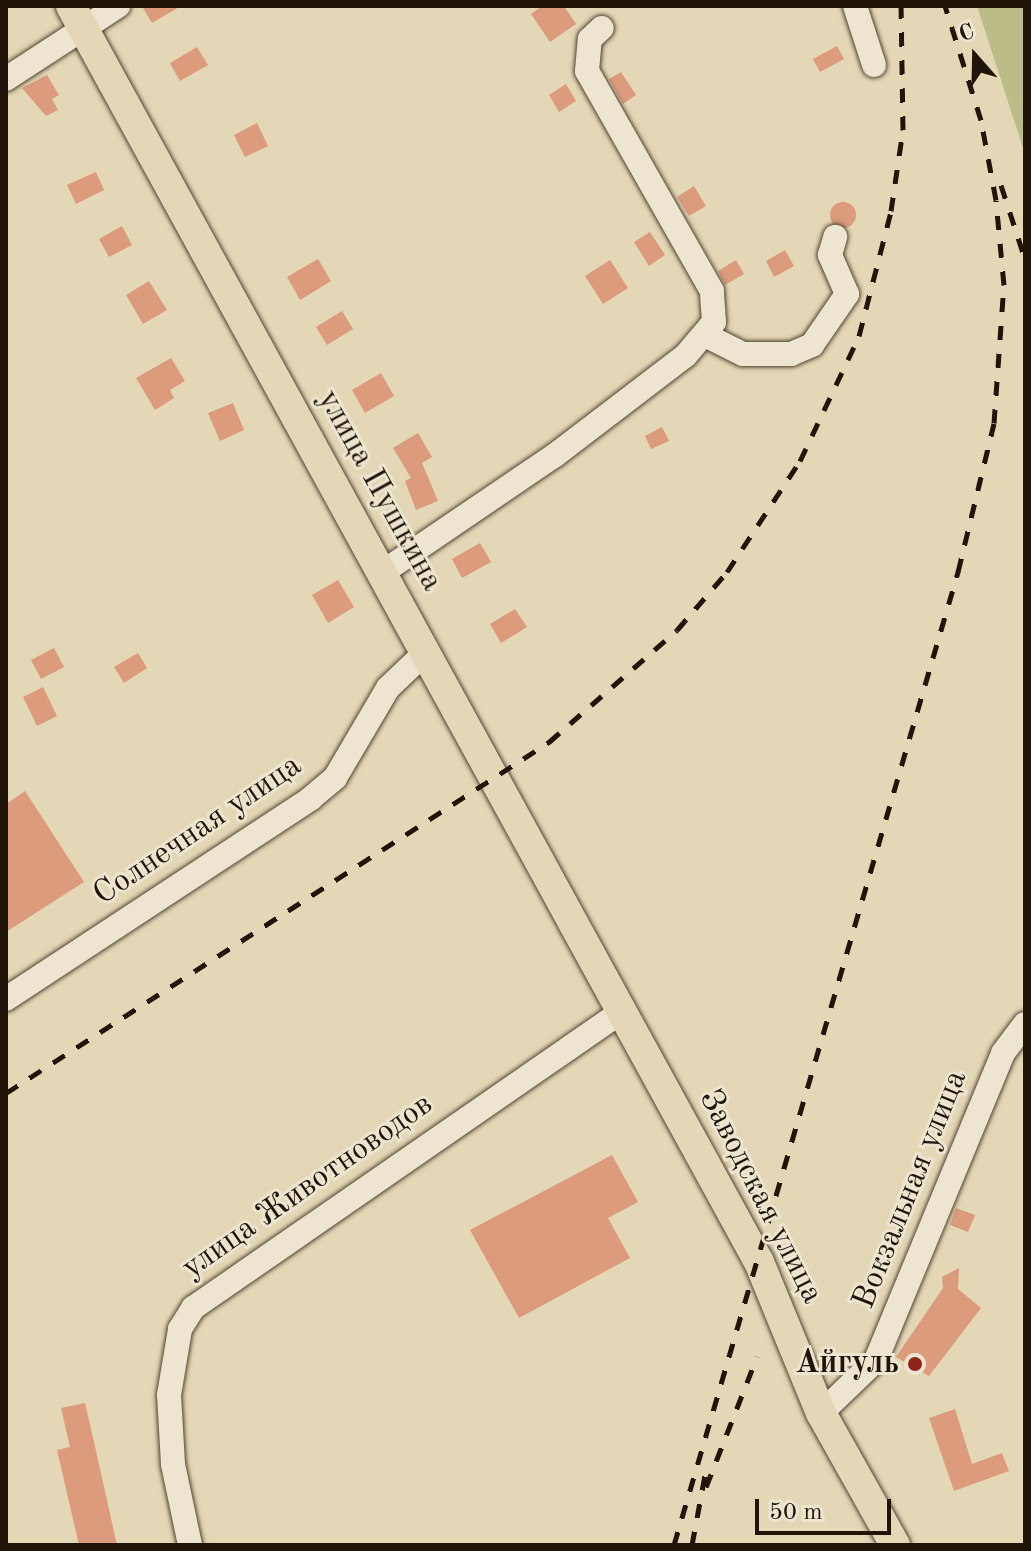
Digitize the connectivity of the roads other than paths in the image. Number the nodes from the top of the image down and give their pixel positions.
1 (118, 6) edge
2 (855, 6) edge
3 (78, 18) edge
4 (602, 28) dead end
5 (874, 65) dead end
6 (6, 79) edge
7 (835, 237) dead end
8 (707, 336) junction
9 (383, 572) junction
10 (427, 651) junction
11 (6, 999) edge
12 (624, 1010) junction
13 (1025, 1024) edge
14 (821, 1413) junction
15 (190, 1545) edge
16 (895, 1545) edge

1 - 3 street
2 - 5 street
3 - 6 street
3 - 9 main road, улица Пушкина
4 - 8 street
7 - 8 street
8 - 9 street
9 - 10 main road, улица Пушкина
10 - 11 street, Солнечная улица
10 - 12 main road, улица Пушкина
12 - 14 main road, Заводская улица
12 - 15 street, улица Животноводов
13 - 14 street, Вокзальная улица
14 - 16 main road, Заводская улица

